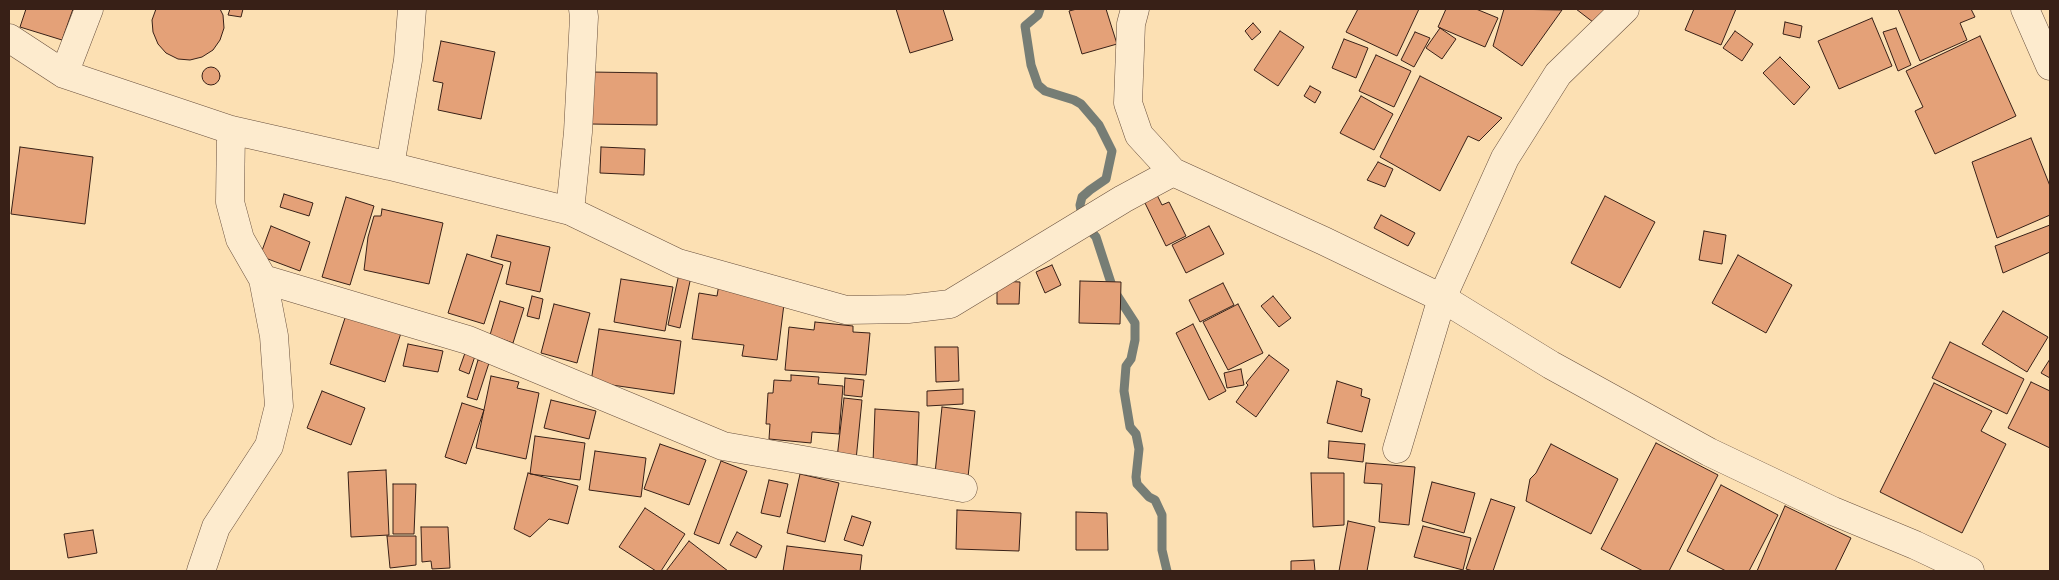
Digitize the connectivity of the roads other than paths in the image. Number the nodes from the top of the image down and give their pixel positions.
1 (89, 9) edge
2 (412, 9) edge
3 (583, 9) edge
4 (1135, 9) edge
5 (1625, 9) edge
6 (2025, 9) edge
7 (9, 38) edge
8 (2050, 66) edge
9 (64, 74) junction
10 (231, 130) junction
11 (390, 166) junction
12 (1173, 172) junction
13 (570, 211) junction
14 (263, 279) junction
15 (1442, 298) junction
16 (1397, 449) dead end
17 (963, 488) dead end
18 (201, 571) edge
19 (1970, 571) edge

1 - 9 street
2 - 11 street
3 - 13 street
4 - 12 street
5 - 15 street
6 - 8 street
7 - 9 street
9 - 10 street
10 - 11 street
10 - 14 street
11 - 13 street
12 - 13 street
12 - 15 street
14 - 17 street
14 - 18 street
15 - 16 street
15 - 19 street

